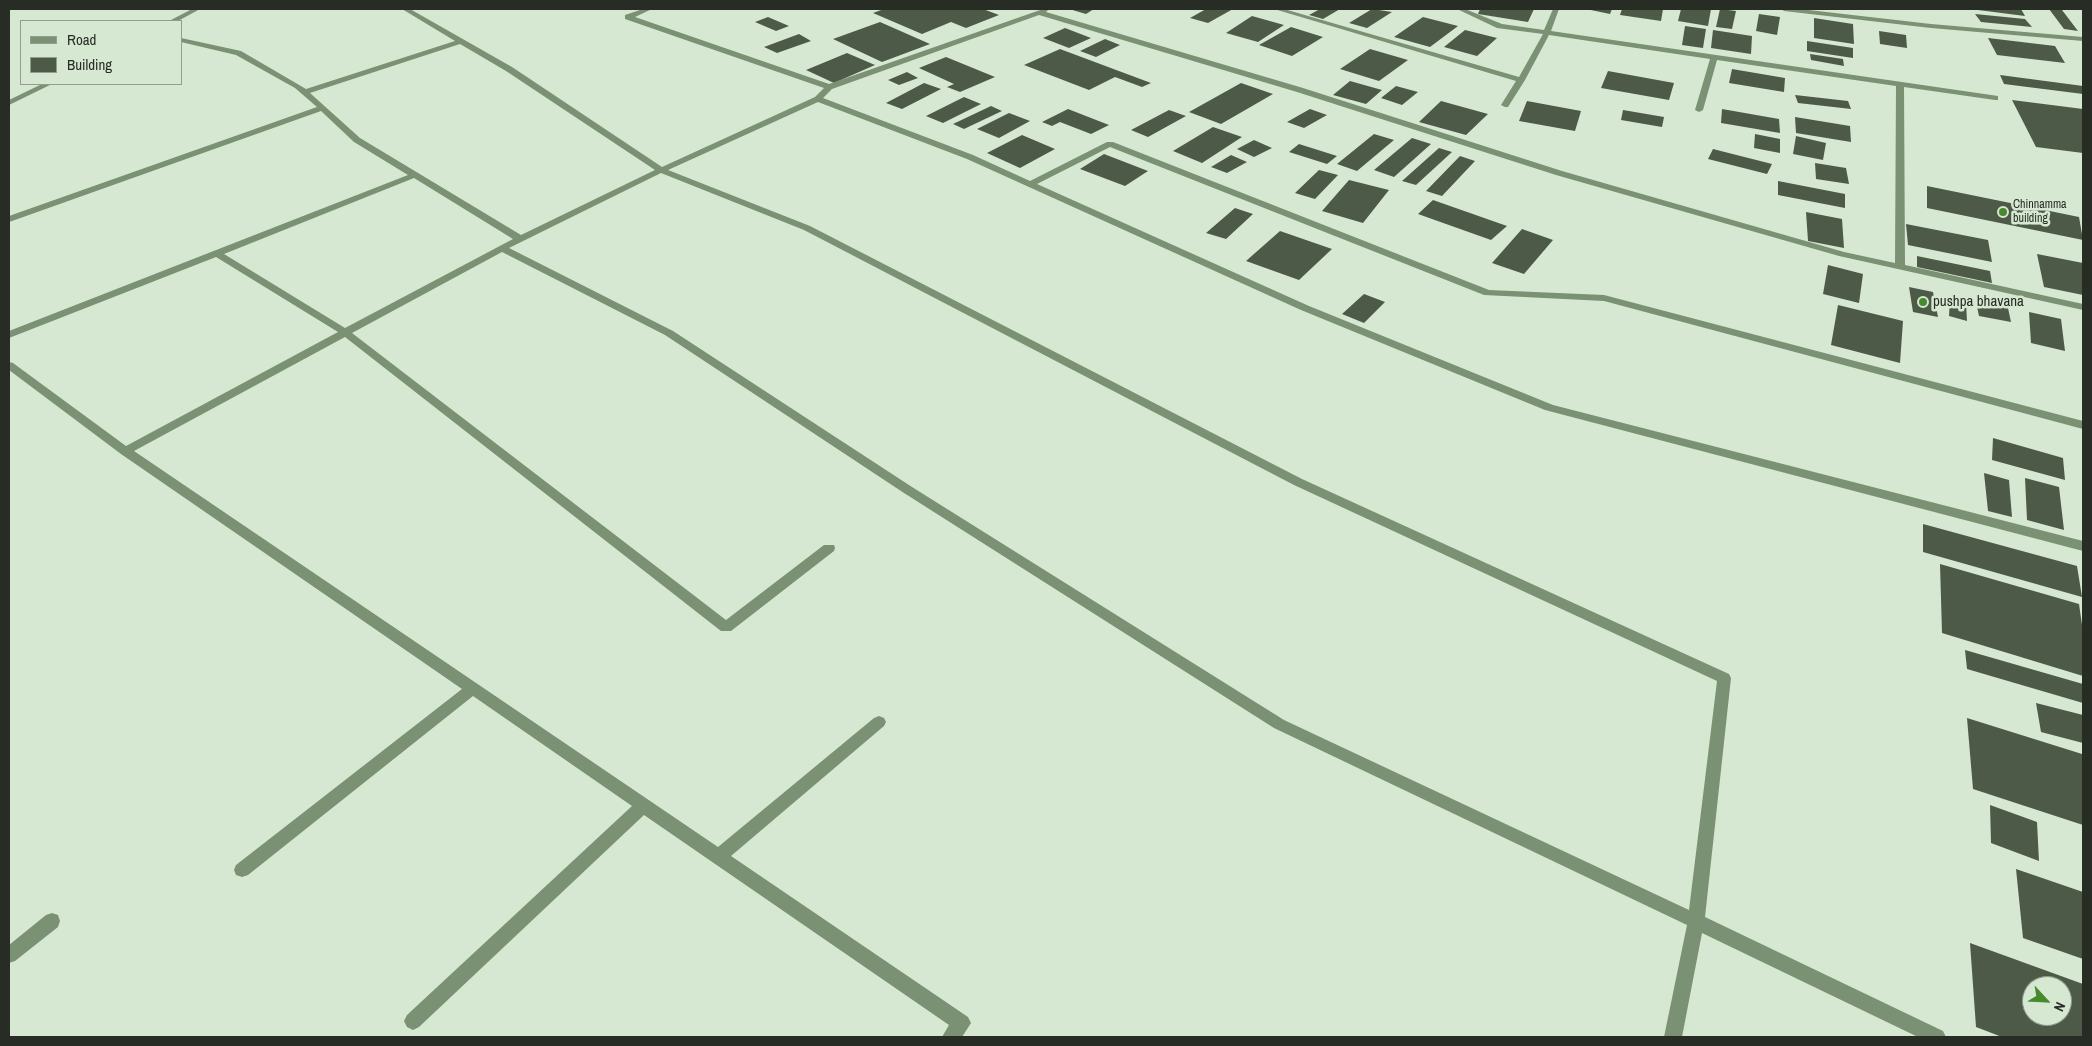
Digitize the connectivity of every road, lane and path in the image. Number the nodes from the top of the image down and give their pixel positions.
1 (197, 9) edge
2 (405, 9) edge
3 (646, 9) edge
4 (1277, 9) edge
5 (1460, 9) edge
6 (1556, 9) edge
7 (1784, 9) edge
8 (1044, 11) edge
9 (175, 20) edge
10 (1547, 33) junction
11 (2083, 39) edge
12 (182, 40) edge
13 (461, 41) junction
14 (1714, 57) junction
15 (1521, 80) junction
16 (1900, 84) junction
17 (46, 85) edge
18 (829, 87) junction
19 (305, 92) junction
20 (1995, 98) dead end
21 (818, 99) junction
22 (9, 103) edge
23 (1505, 105) dead end
24 (322, 108) junction
25 (1699, 110) dead end
26 (661, 170) junction
27 (415, 175) junction
28 (1030, 184) junction
29 (9, 219) edge
30 (520, 239) junction
31 (502, 248) junction
32 (216, 254) junction
33 (1900, 267) junction
34 (2083, 307) edge
35 (346, 333) junction
36 (9, 335) edge
37 (9, 365) edge
38 (2083, 425) edge
39 (125, 452) junction
40 (2083, 546) edge
41 (829, 548) dead end
42 (473, 688) junction
43 (879, 722) dead end
44 (644, 805) junction
45 (718, 857) junction
46 (242, 870) dead end
47 (52, 921) dead end
48 (1696, 921) junction
49 (9, 955) edge
50 (413, 1021) dead end
51 (951, 1037) edge
52 (1673, 1037) edge
53 (1937, 1037) edge

1 - 9 street
2 - 13 street
3 - 18 street
4 - 15 street
5 - 10 street
6 - 10 street
7 - 11 street
8 - 18 street
8 - 33 street
10 - 14 street
10 - 15 street
12 - 19 street
13 - 19 street
13 - 26 street
14 - 16 street
14 - 25 street
15 - 23 street
16 - 20 street
16 - 33 street
17 - 22 street
18 - 21 street
19 - 24 street
21 - 26 street
21 - 28 street
24 - 27 street
24 - 29 street
26 - 30 street
26 - 48 street
27 - 30 street
27 - 32 street
28 - 38 street
28 - 40 street
30 - 31 street
31 - 35 street
31 - 48 street
32 - 35 street
32 - 36 street
33 - 34 street
35 - 39 street
35 - 41 street
37 - 39 street
39 - 42 street
42 - 44 street
42 - 46 street
43 - 45 street
44 - 45 street
44 - 50 street
45 - 51 street
47 - 49 street
48 - 52 street
48 - 53 street

